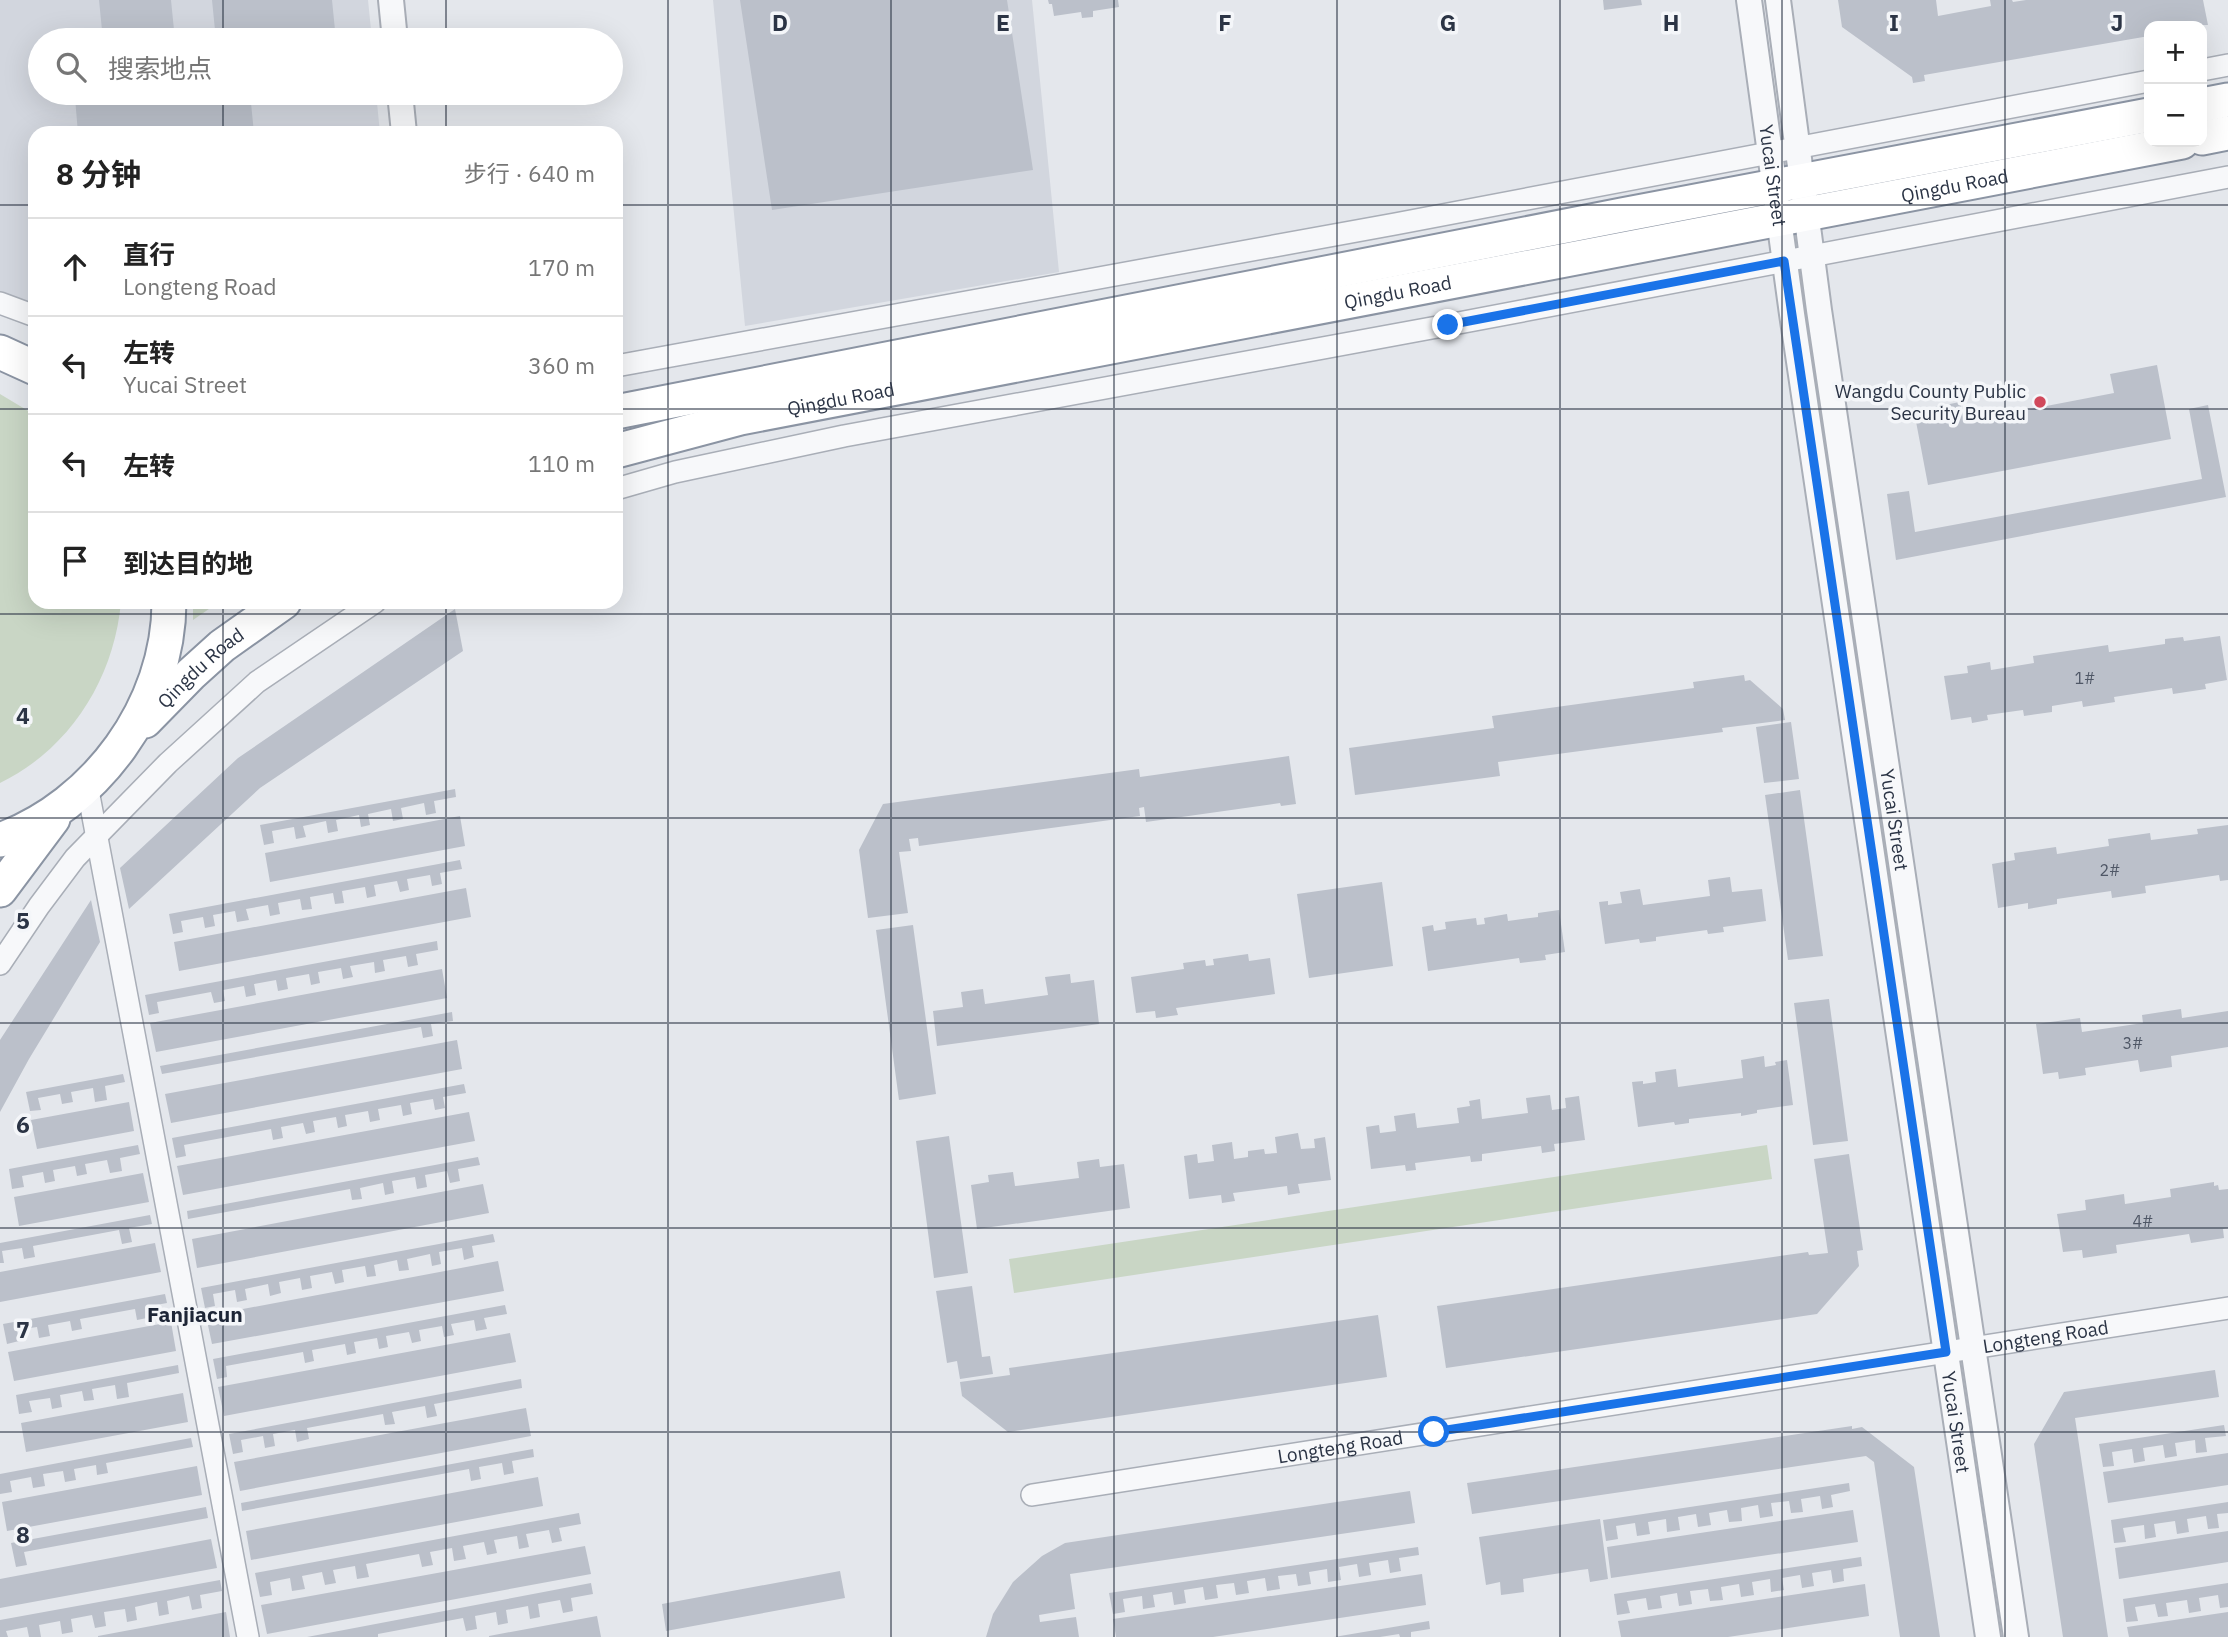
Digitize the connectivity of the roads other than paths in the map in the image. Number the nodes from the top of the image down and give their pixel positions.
1 (391, 0) edge
2 (1749, 0) edge
3 (1778, 0) edge
4 (394, 28) edge
5 (2228, 65) edge
6 (2207, 69) edge
7 (2144, 81) edge
8 (2228, 100) edge
9 (2207, 104) edge
10 (401, 105) edge
11 (2144, 116) edge
12 (403, 126) edge
13 (2228, 133) edge
14 (2207, 137) edge
15 (2156, 147) edge
16 (1798, 148) junction
17 (1770, 153) junction
18 (2228, 177) edge
19 (1788, 184) junction
20 (1793, 216) junction
21 (1812, 256) junction
22 (1784, 261) junction
23 (0, 303) edge
24 (28, 313) edge
25 (0, 352) edge
26 (28, 365) edge
27 (623, 365) edge
28 (623, 411) edge
29 (623, 449) edge
30 (623, 487) edge
31 (168, 609) edge
32 (274, 609) edge
33 (365, 609) edge
34 (124, 743) junction
35 (76, 795) junction
36 (97, 835) junction
37 (0, 840) edge
38 (0, 890) edge
39 (0, 964) edge
40 (2228, 1308) edge
41 (1973, 1348) junction
42 (1946, 1352) junction
43 (1032, 1495) dead end
44 (248, 1637) edge
45 (1988, 1637) edge
46 (2016, 1637) edge

1 - 4 street
2 - 17 street, Yucai Street
3 - 16 street, Yucai Street
5 - 6 street
7 - 16 street
8 - 9 highway
10 - 12 street
11 - 19 highway, Qingdu Road
13 - 14 highway
15 - 20 highway, Qingdu Road
16 - 17 street
16 - 19 street, Yucai Street
17 - 19 street, Yucai Street
17 - 27 street
18 - 21 street
19 - 20 street, Yucai Street
19 - 28 highway, Qingdu Road
20 - 21 street, Yucai Street
20 - 22 street, Yucai Street
20 - 29 highway, Qingdu Road
21 - 22 street
21 - 41 street, Yucai Street
22 - 30 street
22 - 42 street, Yucai Street
23 - 24 street
25 - 26 highway
31 - 34 highway
32 - 34 highway, Qingdu Road
33 - 36 street
34 - 35 highway
35 - 36 street
35 - 37 highway
35 - 38 highway
36 - 39 street
36 - 44 street
40 - 41 street, Longteng Road
41 - 42 street, Longteng Road
41 - 46 street, Yucai Street
42 - 43 street, Longteng Road
42 - 45 street, Yucai Street

